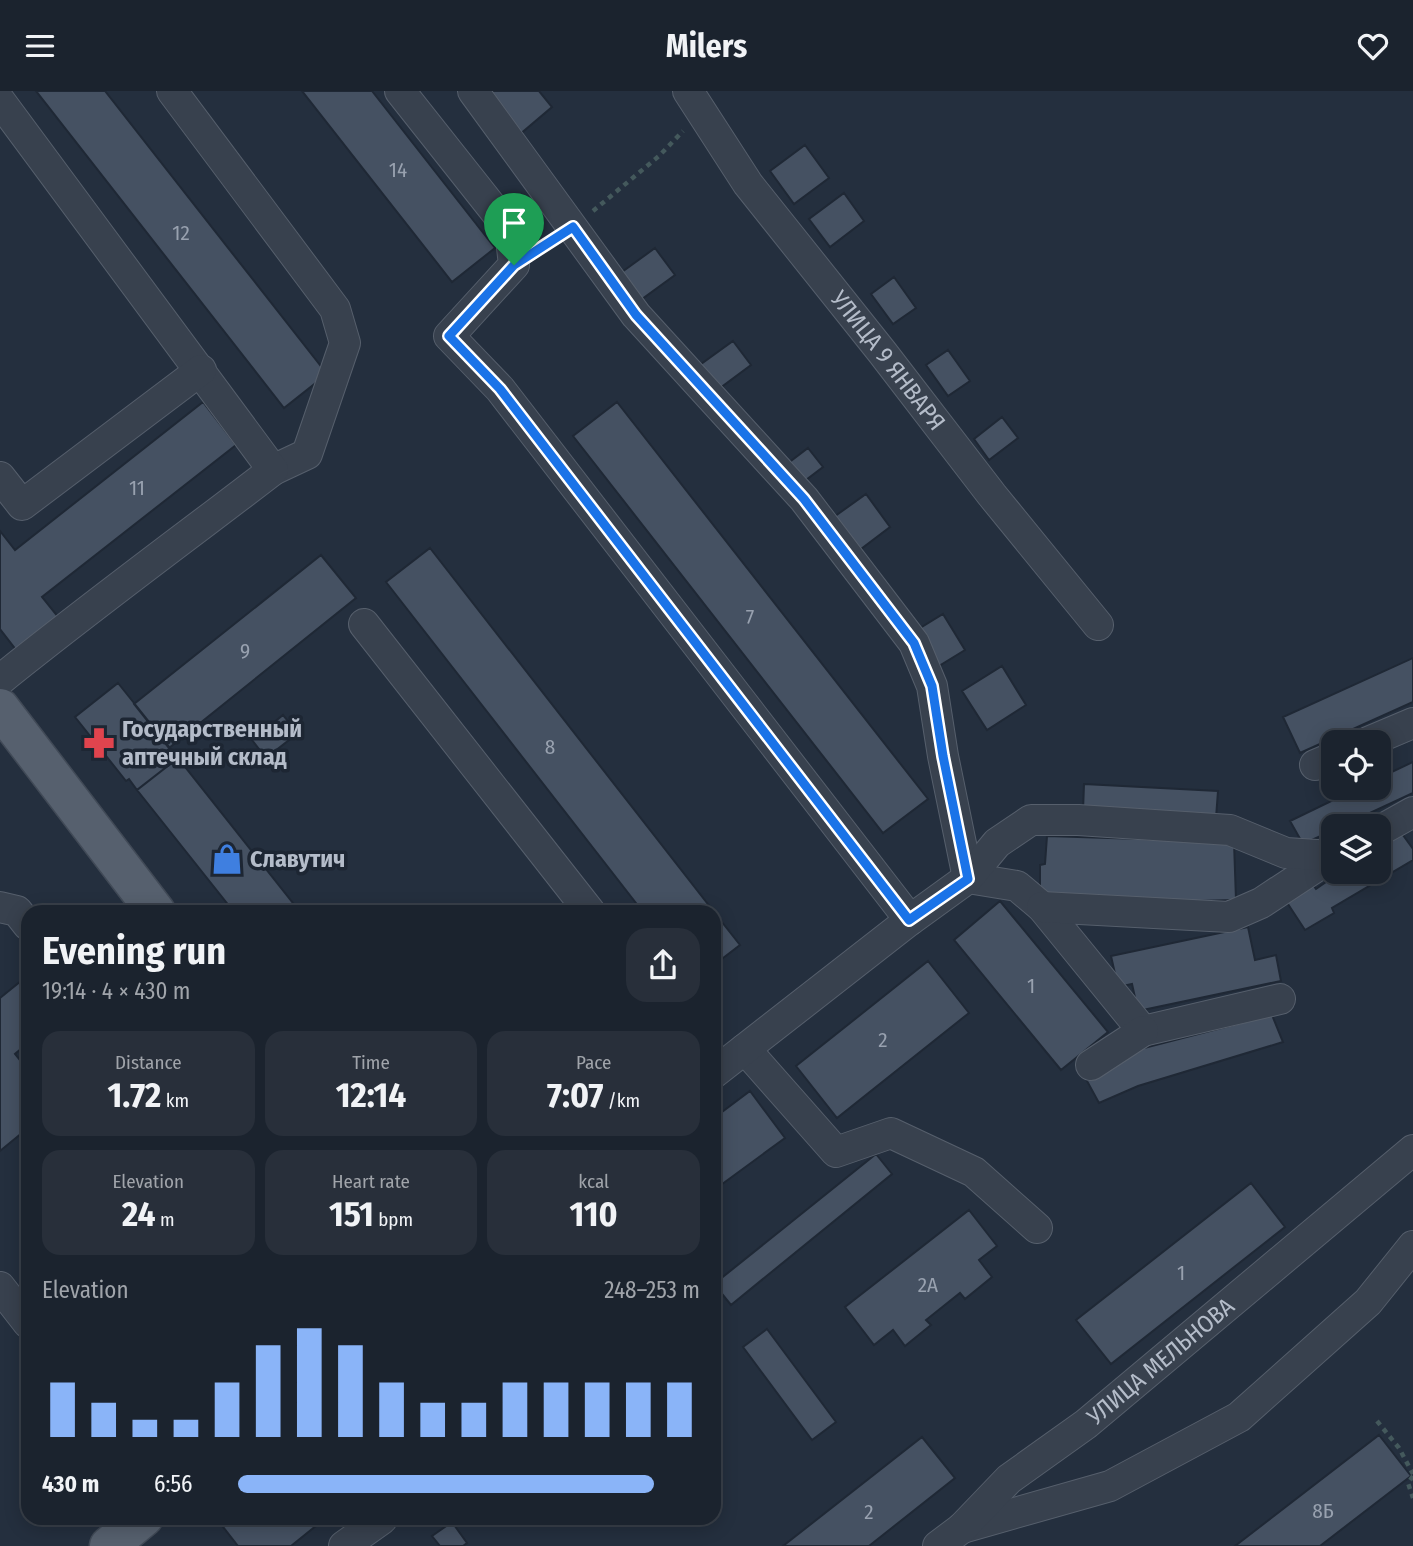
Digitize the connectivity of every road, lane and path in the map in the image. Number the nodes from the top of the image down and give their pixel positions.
1 (172, 91) edge
2 (400, 91) edge
3 (473, 91) edge
4 (0, 101) edge
5 (696, 101) edge
6 (573, 227) junction
7 (201, 370) junction
8 (273, 470) junction
9 (0, 477) edge
10 (364, 624) dead end
11 (1098, 625) dead end
12 (0, 680) edge
13 (0, 708) edge
14 (1413, 723) edge
15 (1391, 732) edge
16 (1413, 812) edge
17 (1391, 824) edge
18 (1321, 855) edge
19 (1321, 864) edge
20 (968, 879) junction
21 (151, 905) edge
22 (585, 905) edge
23 (0, 907) edge
24 (1042, 907) junction
25 (21, 916) edge
26 (909, 920) junction
27 (1280, 999) dead end
28 (1143, 1031) junction
29 (745, 1049) junction
30 (1091, 1065) dead end
31 (721, 1068) edge
32 (1413, 1150) edge
33 (1037, 1228) dead end
34 (1413, 1246) edge
35 (0, 1287) edge
36 (21, 1314) edge
37 (1377, 1422) dead end
38 (1413, 1475) edge
39 (1413, 1498) edge
40 (134, 1525) edge
41 (374, 1525) edge
42 (962, 1528) junction
43 (109, 1546) edge
44 (344, 1546) edge
45 (938, 1546) edge

1 - 8 street
2 - 26 street
3 - 6 street
4 - 7 street
5 - 6 path
5 - 11 street, УЛИЦА 9 ЯНВАРЯ
6 - 20 street
7 - 8 street
7 - 9 street
8 - 12 street
10 - 22 street
13 - 21 main road
14 - 15 street
16 - 17 street
18 - 20 street
19 - 24 street
20 - 24 street
20 - 26 street
23 - 25 street
24 - 28 street
26 - 29 street
27 - 28 street
28 - 30 street
29 - 31 street
29 - 33 street
32 - 42 street, УЛИЦА МЕЛЬНОВА
34 - 42 street
35 - 36 street
37 - 38 path
38 - 39 path
40 - 43 main road
41 - 44 street
42 - 45 street, УЛИЦА МЕЛЬНОВА

